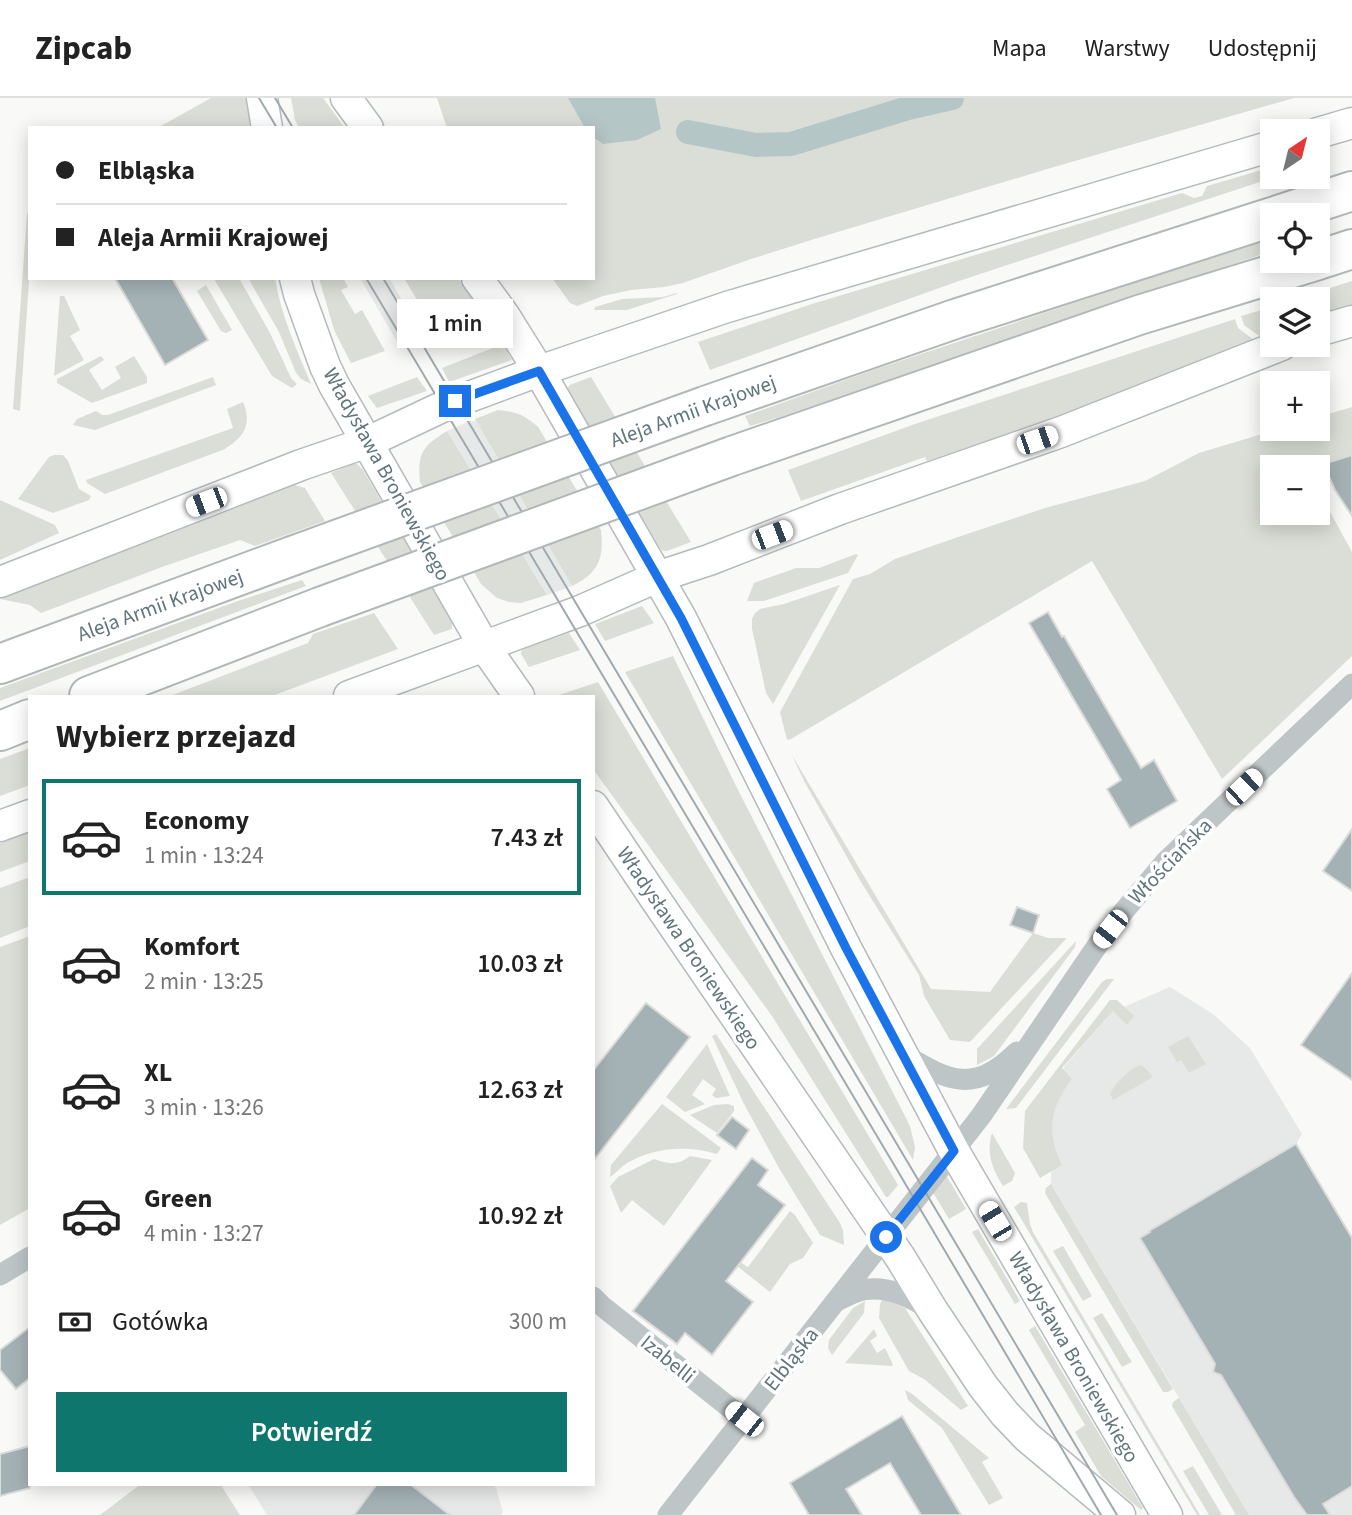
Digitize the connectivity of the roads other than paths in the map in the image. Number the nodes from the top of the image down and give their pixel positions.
1 (262, 98) edge
2 (346, 98) edge
3 (1352, 123) edge
4 (267, 126) edge
5 (367, 126) edge
6 (1330, 129) edge
7 (1260, 150) edge
8 (1352, 191) edge
9 (1315, 203) edge
10 (1260, 221) edge
11 (1352, 249) edge
12 (1330, 256) edge
13 (1275, 273) edge
14 (296, 280) edge
15 (478, 280) edge
16 (1352, 321) edge
17 (1330, 327) edge
18 (1260, 354) edge
19 (539, 371) junction
20 (368, 442) junction
21 (657, 577) junction
22 (0, 582) edge
23 (484, 646) junction
24 (0, 664) edge
25 (1352, 684) edge
26 (92, 695) edge
27 (352, 695) edge
28 (518, 695) edge
29 (28, 720) edge
30 (0, 731) edge
31 (595, 809) edge
32 (28, 816) edge
33 (0, 826) edge
34 (1041, 1028) junction
35 (902, 1053) junction
36 (954, 1151) junction
37 (886, 1237) junction
38 (28, 1258) edge
39 (0, 1275) edge
40 (595, 1299) edge
41 (835, 1302) junction
42 (933, 1311) junction
43 (744, 1419) junction
44 (668, 1515) edge
45 (1120, 1515) edge
46 (1167, 1515) edge

1 - 4 main road
2 - 5 main road
3 - 6 main road
7 - 19 main road
8 - 9 highway
10 - 24 highway, Aleja Armii Krajowej, bridge
11 - 12 highway
13 - 26 highway, bridge
14 - 20 main road, Władysława Broniewskiego
15 - 19 main road, Władysława Broniewskiego
16 - 17 main road
18 - 21 main road
19 - 20 main road
19 - 21 main road, Władysława Broniewskiego
20 - 22 main road
20 - 23 main road, Władysława Broniewskiego
21 - 23 main road
21 - 35 main road, Władysława Broniewskiego
23 - 27 main road
23 - 28 main road, Władysława Broniewskiego
25 - 34 street, Włościańska
29 - 30 highway
31 - 37 main road, Władysława Broniewskiego
32 - 33 main road
34 - 35 street, Włościańska
34 - 36 street, Włościańska
35 - 36 main road, Władysława Broniewskiego
36 - 37 street, Elbląska
36 - 46 main road, Władysława Broniewskiego
37 - 41 street, Elbląska
37 - 42 main road, Władysława Broniewskiego
38 - 39 street
40 - 43 street, Izabelli
41 - 42 street
41 - 43 street, Elbląska
42 - 45 main road, Władysława Broniewskiego
43 - 44 street, Elbląska

